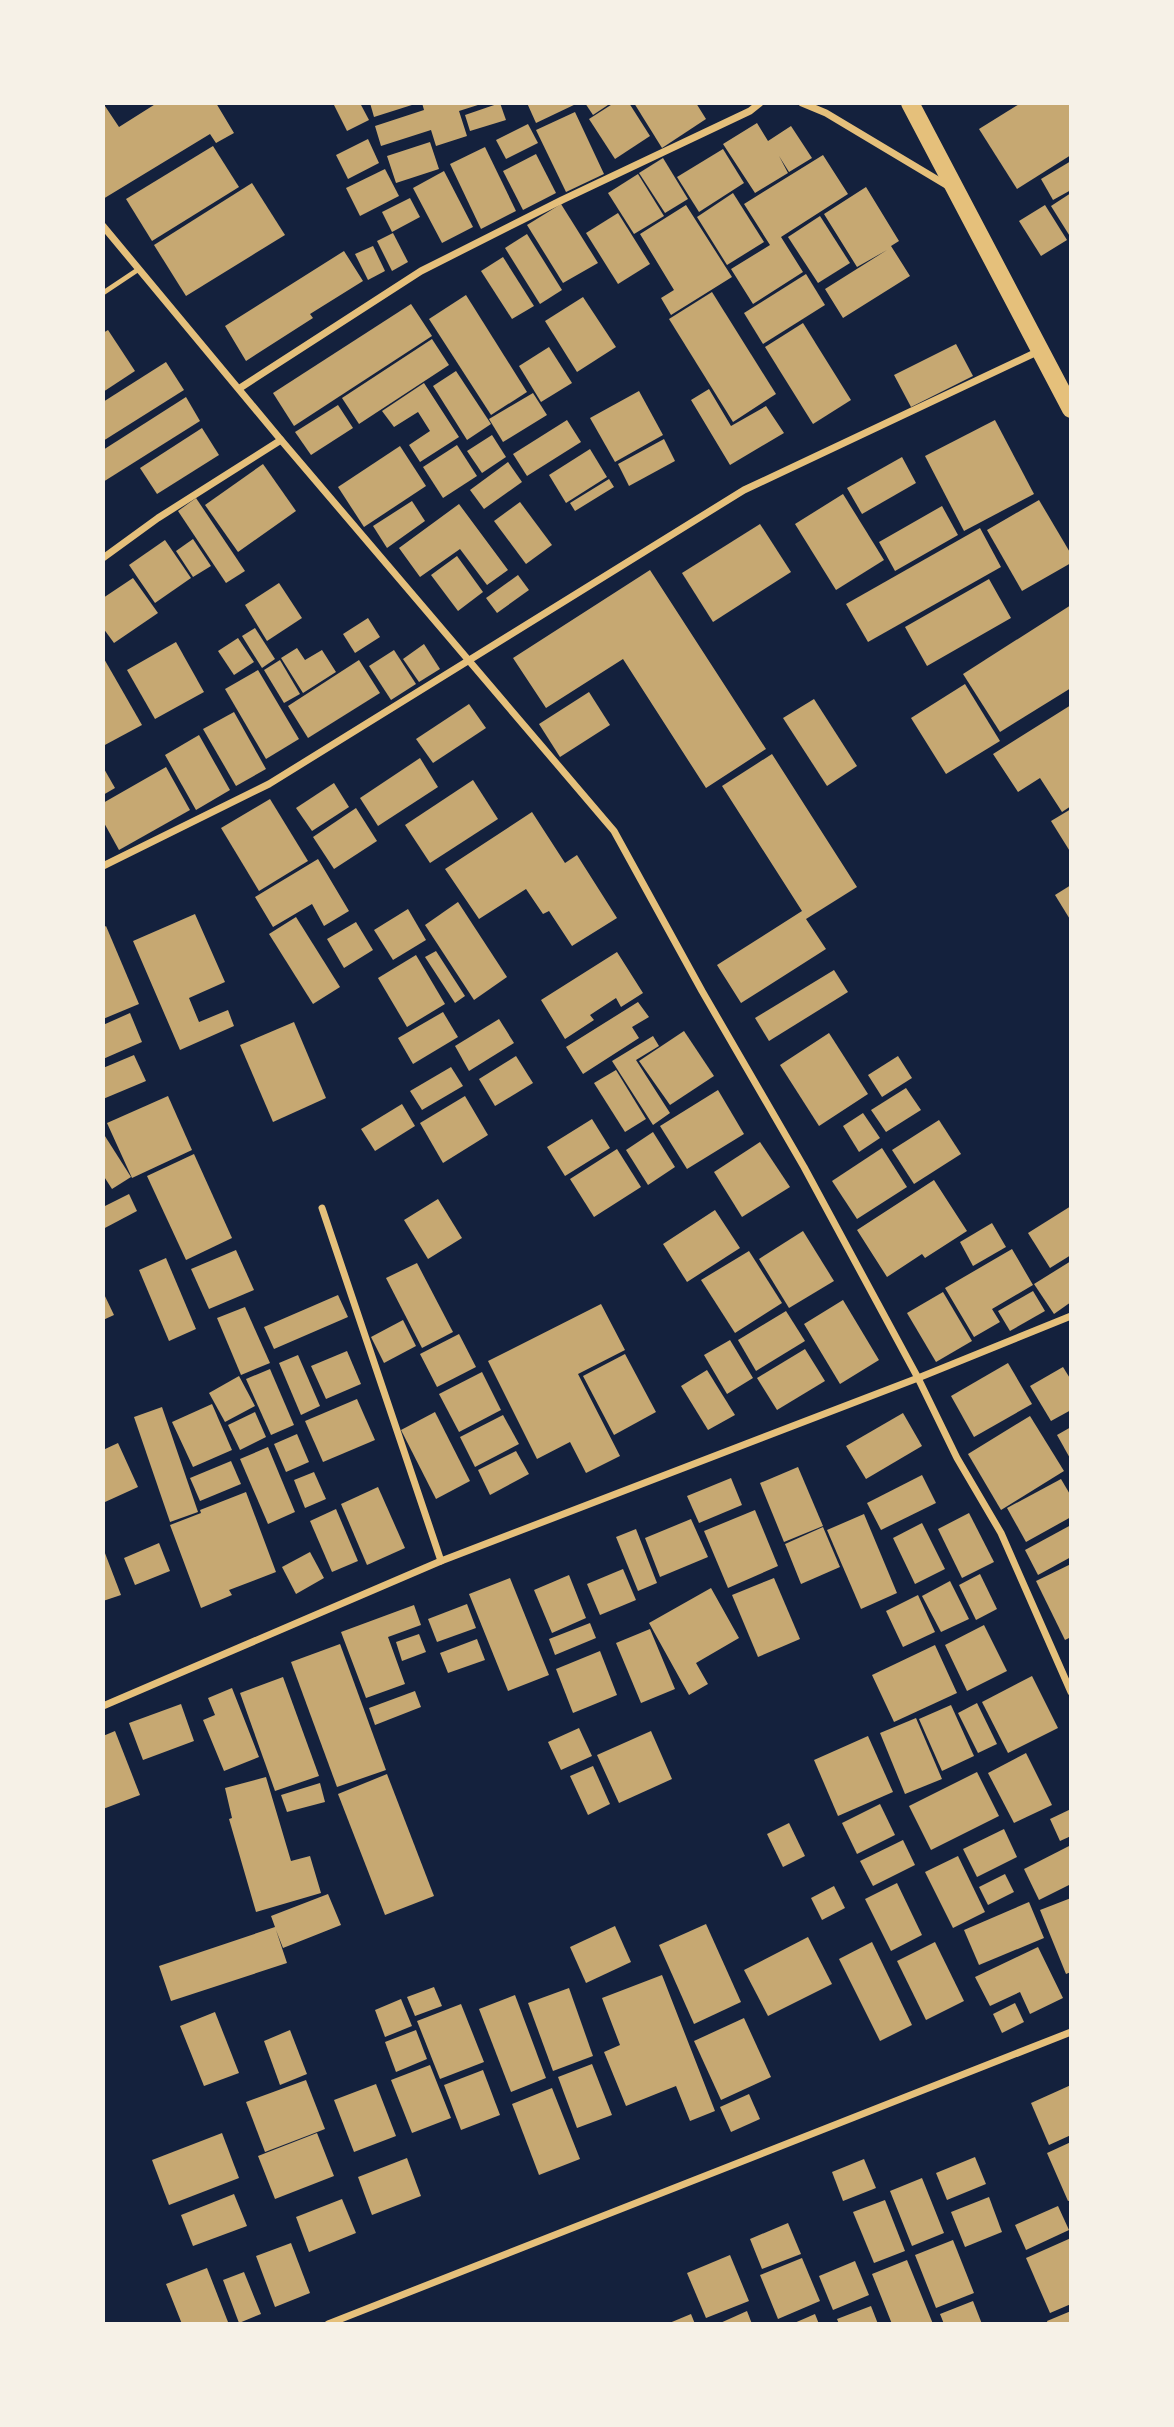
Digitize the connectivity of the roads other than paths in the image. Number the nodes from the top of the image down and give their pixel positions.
1 (760, 103) edge
2 (802, 103) edge
3 (910, 103) edge
4 (955, 190) junction
5 (103, 226) edge
6 (139, 269) junction
7 (103, 293) edge
8 (1041, 350) junction
9 (240, 388) junction
10 (1071, 408) edge
11 (281, 440) junction
12 (103, 558) edge
13 (471, 661) junction
14 (103, 866) edge
15 (322, 1208) dead end
16 (1071, 1316) edge
17 (918, 1378) junction
18 (441, 1561) junction
19 (1071, 1692) edge
20 (103, 1706) edge
21 (1071, 2032) edge
22 (328, 2324) edge

1 - 9 street
2 - 4 street
3 - 4 main road
4 - 8 main road
5 - 6 street
6 - 7 lane
6 - 9 street
8 - 10 main road
8 - 13 street
9 - 11 street
11 - 12 street
11 - 13 street
13 - 14 street
13 - 17 street
15 - 18 street
16 - 17 street
17 - 18 street
17 - 19 street
18 - 20 street
21 - 22 street

